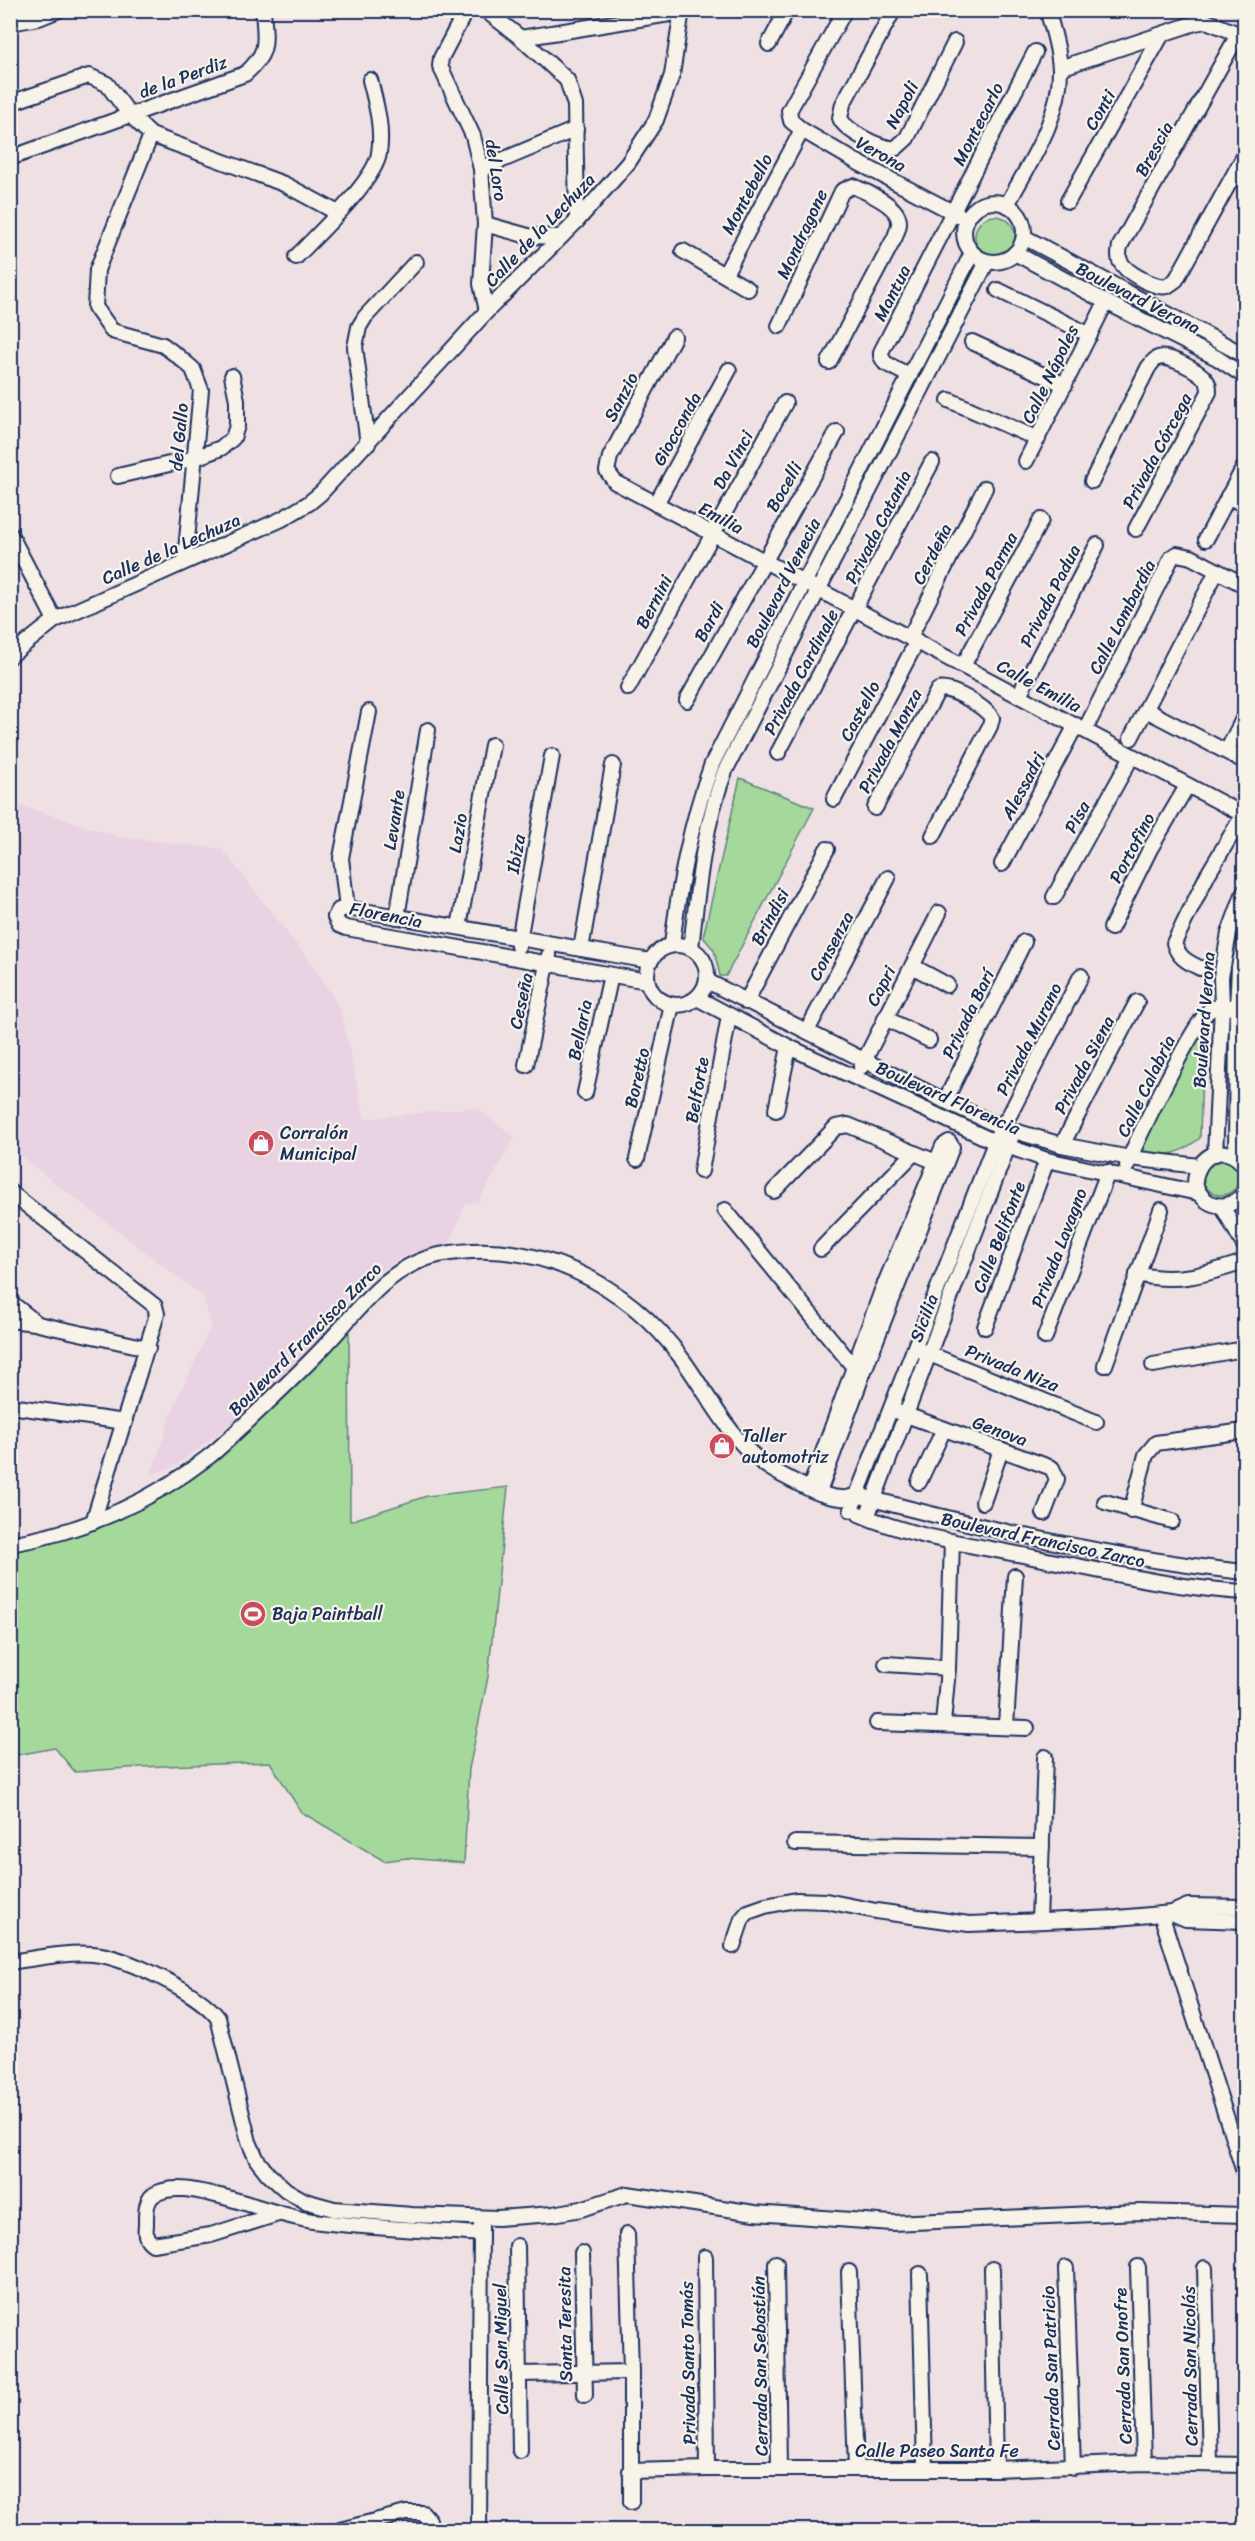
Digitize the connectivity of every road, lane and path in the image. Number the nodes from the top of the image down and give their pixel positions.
1 (59, 10) edge
2 (263, 10) edge
3 (466, 10) edge
4 (486, 10) edge
5 (787, 10) edge
6 (845, 10) edge
7 (1047, 10) edge
8 (682, 11) edge
9 (892, 13) dead end
10 (13, 23) edge
11 (1242, 34) edge
12 (1161, 36) junction
13 (521, 38) junction
14 (955, 42) dead end
15 (769, 45) dead end
16 (1035, 52) dead end
17 (1060, 68) junction
18 (370, 80) dead end
19 (10, 103) edge
20 (130, 115) junction
21 (576, 129) junction
22 (802, 130) junction
23 (152, 135) junction
24 (867, 139) junction
25 (1245, 156) edge
26 (10, 158) edge
27 (855, 161) junction
28 (481, 169) junction
29 (885, 177) junction
30 (874, 197) junction
31 (1068, 201) dead end
32 (1007, 205) junction
33 (338, 213) junction
34 (960, 216) junction
35 (577, 221) junction
36 (485, 224) junction
37 (561, 237) junction
38 (1024, 237) junction
39 (683, 251) dead end
40 (972, 253) junction
41 (1015, 253) junction
42 (296, 257) dead end
43 (416, 262) dead end
44 (987, 262) junction
45 (725, 274) junction
46 (1139, 278) junction
47 (748, 289) dead end
48 (998, 290) dead end
49 (1132, 295) junction
50 (1106, 303) junction
51 (487, 311) junction
52 (779, 326) dead end
53 (1090, 335) junction
54 (674, 337) dead end
55 (972, 342) dead end
56 (1193, 347) junction
57 (1245, 355) edge
58 (829, 362) dead end
59 (1185, 366) junction
60 (729, 370) dead end
61 (232, 376) dead end
62 (910, 376) junction
63 (1245, 376) edge
64 (1065, 385) junction
65 (949, 400) dead end
66 (785, 403) dead end
67 (837, 432) dead end
68 (1038, 439) junction
69 (368, 444) junction
70 (195, 458) junction
71 (1026, 461) dead end
72 (932, 462) dead end
73 (1245, 466) edge
74 (117, 476) dead end
75 (609, 477) joint
76 (1092, 481) dead end
77 (985, 488) dead end
78 (1228, 496) junction
79 (656, 504) junction
80 (1245, 505) edge
81 (1041, 520) dead end
82 (1136, 529) dead end
83 (10, 534) edge
84 (712, 534) junction
85 (1206, 539) dead end
86 (1097, 545) dead end
87 (185, 561) junction
88 (763, 561) junction
89 (1217, 572) junction
90 (803, 582) junction
91 (1245, 585) edge
92 (817, 589) junction
93 (856, 609) junction
94 (55, 620) junction
95 (914, 639) junction
96 (10, 656) edge
97 (963, 666) junction
98 (983, 676) junction
99 (628, 688) dead end
100 (1019, 695) junction
101 (687, 700) dead end
102 (970, 700) junction
103 (1146, 710) junction
104 (369, 712) dead end
105 (1245, 717) edge
106 (1081, 728) junction
107 (428, 730) dead end
108 (1131, 738) dead end
109 (492, 745) dead end
110 (1227, 752) junction
111 (778, 753) dead end
112 (552, 756) dead end
113 (1132, 756) junction
114 (1245, 761) edge
115 (613, 765) dead end
116 (1187, 786) junction
117 (834, 799) dead end
118 (875, 808) dead end
119 (1244, 815) edge
120 (933, 836) dead end
121 (826, 849) dead end
122 (1002, 864) dead end
123 (888, 878) dead end
124 (1245, 892) edge
125 (1054, 897) dead end
126 (347, 908) junction
127 (939, 913) dead end
128 (397, 916) junction
129 (459, 927) junction
130 (1111, 928) dead end
131 (520, 938) junction
132 (1024, 942) dead end
133 (552, 944) junction
134 (672, 944) junction
135 (1245, 945) edge
136 (691, 948) junction
137 (581, 949) junction
138 (516, 957) junction
139 (650, 961) junction
140 (547, 964) junction
141 (912, 966) junction
142 (1200, 968) dead end
143 (610, 975) junction
144 (1081, 976) dead end
145 (647, 981) junction
146 (707, 981) junction
147 (947, 985) dead end
148 (697, 998) junction
149 (746, 1002) junction
150 (1137, 1002) dead end
151 (672, 1005) junction
152 (1222, 1006) junction
153 (1237, 1009) junction
154 (729, 1016) junction
155 (885, 1018) junction
156 (807, 1031) junction
157 (929, 1040) dead end
158 (789, 1047) junction
159 (864, 1060) junction
160 (526, 1065) dead end
161 (856, 1077) junction
162 (585, 1093) dead end
163 (945, 1101) junction
164 (776, 1110) dead end
165 (1007, 1125) junction
166 (1001, 1144) junction
167 (1062, 1145) junction
168 (914, 1153) junction
169 (1215, 1154) junction
170 (1130, 1158) junction
171 (637, 1159) dead end
172 (1047, 1160) junction
173 (1240, 1162) edge
174 (1198, 1166) junction
175 (701, 1171) dead end
176 (1108, 1172) junction
177 (1125, 1175) junction
178 (774, 1191) dead end
179 (10, 1192) edge
180 (1198, 1193) junction
181 (1244, 1194) edge
182 (1222, 1206) junction
183 (725, 1210) dead end
184 (1161, 1210) dead end
185 (1245, 1245) edge
186 (821, 1249) dead end
187 (1245, 1262) edge
188 (1137, 1274) junction
189 (10, 1302) edge
190 (10, 1320) edge
191 (38, 1324) junction
192 (985, 1327) dead end
193 (1044, 1337) dead end
194 (148, 1348) junction
195 (914, 1348) junction
196 (1245, 1349) edge
197 (929, 1354) junction
198 (1105, 1365) dead end
199 (1153, 1365) dead end
200 (858, 1372) junction
201 (10, 1406) edge
202 (891, 1409) junction
203 (906, 1415) junction
204 (125, 1422) junction
205 (1096, 1422) dead end
206 (944, 1429) junction
207 (1245, 1431) edge
208 (1001, 1450) junction
209 (919, 1482) dead end
210 (814, 1490) junction
211 (857, 1496) junction
212 (842, 1499) junction
213 (874, 1499) junction
214 (983, 1502) dead end
215 (1105, 1502) dead end
216 (851, 1510) junction
217 (1131, 1510) junction
218 (1044, 1513) dead end
219 (867, 1517) junction
220 (1172, 1521) dead end
221 (93, 1522) junction
222 (952, 1541) junction
223 (10, 1544) edge
224 (1245, 1572) edge
225 (1016, 1576) dead end
226 (1245, 1592) edge
227 (886, 1664) dead end
228 (948, 1668) junction
229 (877, 1723) dead end
230 (943, 1724) junction
231 (1006, 1726) junction
232 (1027, 1728) dead end
233 (1045, 1757) dead end
234 (795, 1844) dead end
235 (1042, 1847) junction
236 (1245, 1907) edge
237 (1166, 1913) junction
238 (1039, 1921) junction
239 (1245, 1921) edge
240 (733, 1946) dead end
241 (10, 1962) edge
242 (1245, 2172) edge
243 (278, 2214) junction
244 (1245, 2216) edge
245 (481, 2217) junction
246 (481, 2234) junction
247 (627, 2234) dead end
248 (517, 2246) dead end
249 (582, 2253) dead end
250 (705, 2257) dead end
251 (776, 2263) dead end
252 (1138, 2267) dead end
253 (1066, 2268) dead end
254 (1205, 2268) dead end
255 (992, 2269) dead end
256 (849, 2272) dead end
257 (920, 2274) dead end
258 (631, 2372) junction
259 (584, 2373) junction
260 (519, 2374) junction
261 (585, 2395) dead end
262 (520, 2451) dead end
263 (1144, 2463) junction
264 (1210, 2463) junction
265 (1245, 2465) edge
266 (1073, 2467) junction
267 (925, 2468) junction
268 (707, 2469) junction
269 (779, 2469) junction
270 (856, 2469) junction
271 (996, 2469) junction
272 (630, 2471) junction
273 (631, 2502) dead end
274 (340, 2530) edge
275 (429, 2530) edge
276 (479, 2530) edge

1 - 10 street
2 - 20 street, de la Perdiz
3 - 28 street, del Loro
4 - 13 street
5 - 15 street
6 - 22 street, Verona
7 - 17 street
8 - 13 street
8 - 35 street, Calle de la Lechuza
9 - 24 street, Napoli
11 - 12 street
11 - 46 street, Brescia
12 - 17 street
12 - 31 street, Conti
13 - 21 street
14 - 24 street, Napoli
16 - 34 street, Montecarlo
17 - 32 street
18 - 33 street
19 - 20 street, de la Perdiz
20 - 23 street
20 - 26 street
21 - 28 street
21 - 35 street
22 - 27 street, Verona
22 - 45 street, Montebello
23 - 33 street
23 - 70 street, del Gallo
24 - 27 street
25 - 46 street
27 - 29 street, Verona
28 - 36 street, del Loro
29 - 30 street
29 - 34 street, Verona
30 - 52 street, Mondragone
30 - 58 street
32 - 34 street
32 - 38 street
33 - 42 street
34 - 40 street
34 - 62 street, Mantua
35 - 37 street, Calle de la Lechuza
36 - 37 street
36 - 51 street, del Loro
37 - 51 street, Calle de la Lechuza
38 - 41 street
38 - 49 street, Boulevard Verona
39 - 45 street
40 - 44 street
40 - 62 street, Boulevard Venecia
41 - 44 street
41 - 50 street, Boulevard Verona
43 - 69 street
44 - 92 street, Boulevard Venecia
45 - 47 street
46 - 49 street
48 - 53 street
49 - 57 street, Boulevard Verona
50 - 53 street, Calle Nápoles
50 - 56 street, Boulevard Verona
51 - 69 street, Calle de la Lechuza
53 - 64 street, Calle Nápoles
54 - 75 street, Sanzio
55 - 64 street
56 - 59 street, Privada Córcega
56 - 63 street, Boulevard Verona
59 - 76 street, Privada Córcega
59 - 82 street, Privada Córcega
60 - 79 street, Giocconda
61 - 70 street
62 - 90 street, Boulevard Venecia
64 - 68 street, Calle Nápoles
65 - 68 street
66 - 84 street, Da Vinci
67 - 88 street, Bocelli
68 - 71 street, Calle Nápoles
69 - 87 street, Calle de la Lechuza
70 - 74 street
70 - 87 street, del Gallo
72 - 93 street, Privada Catania
73 - 78 street
75 - 79 street, Emilia
77 - 95 street, Cerdeña
78 - 80 street
78 - 85 street
79 - 84 street, Emilia
81 - 97 street, Privada Parma
83 - 94 street
84 - 88 street, Emilia
84 - 99 street, Bernini
86 - 100 street, Privada Padua
87 - 94 street, Calle de la Lechuza
88 - 90 street, Emilia
88 - 101 street, Bardi
89 - 91 street
89 - 103 street
89 - 106 street, Calle Lombardia
90 - 92 street, Emilia
90 - 134 street, Boulevard Venecia
92 - 93 street, Calle Emilia
92 - 136 street, Boulevard Venecia
93 - 95 street, Calle Emilia
93 - 111 street, Privada Cardinale
94 - 96 street, Calle de la Lechuza
95 - 97 street, Calle Emilia
95 - 117 street, Castello
97 - 98 street, Calle Emilia
98 - 100 street, Calle Emilia
98 - 102 street
100 - 106 street, Calle Emilia
102 - 118 street, Privada Monza
102 - 120 street
103 - 108 street
103 - 110 street
104 - 126 street
105 - 110 street
106 - 113 street, Calle Emilia
106 - 122 street, Alessadri
107 - 128 street, Levante
109 - 129 street, Lazio
110 - 114 street
112 - 131 street, Ibiza
113 - 116 street, Calle Emilia
113 - 125 street, Pisa
115 - 137 street
116 - 119 street, Calle Emilia
116 - 130 street, Portofino
119 - 142 street
121 - 149 street, Brindisi
123 - 156 street, Consenza
124 - 152 street, Boulevard Verona
126 - 128 street, Florencia
126 - 138 street, Florencia
127 - 141 street, Capri
128 - 129 street, Florencia
129 - 131 street, Florencia
131 - 133 street, Florencia
131 - 138 street, Ibiza
132 - 163 street, Privada Barí
133 - 137 street, Florencia
133 - 140 street, Ceseña
134 - 136 street
134 - 139 street
135 - 153 street, Boulevard Verona
136 - 146 street
137 - 139 street, Florencia
138 - 140 street, Florencia
139 - 145 street
140 - 143 street, Florencia
140 - 160 street, Ceseña
141 - 147 street
141 - 155 street, Capri
143 - 145 street, Florencia
143 - 162 street, Bellaria
144 - 165 street, Privada Murano
145 - 151 street
146 - 148 street
146 - 149 street, Boulevard Florencia
148 - 151 street
148 - 154 street, Boulevard Florencia
149 - 156 street, Boulevard Florencia
150 - 167 street, Privada Siena
151 - 171 street, Boretto
152 - 153 street
152 - 169 street, Boulevard Verona
152 - 170 street, Calle Calabria
153 - 173 street, Boulevard Verona
154 - 158 street, Boulevard Florencia
154 - 175 street, Belforte
155 - 157 street
155 - 159 street, Capri
156 - 159 street, Boulevard Florencia
158 - 161 street, Boulevard Florencia
158 - 164 street
159 - 161 street, Capri
159 - 163 street, Boulevard Florencia
161 - 166 street, Boulevard Florencia
163 - 165 street, Boulevard Florencia
165 - 166 street, Sicilia
165 - 167 street, Boulevard Florencia
166 - 172 street, Boulevard Florencia
166 - 195 street, Sicilia
166 - 197 street, Sicilia
167 - 170 street, Boulevard Florencia
168 - 178 street
168 - 186 street
168 - 200 street
169 - 173 street
169 - 174 street
170 - 174 street, Boulevard Florencia
170 - 177 street, Calle Calabria
172 - 176 street, Boulevard Florencia
172 - 192 street, Calle Belifonte
174 - 180 street
176 - 177 street, Boulevard Florencia
176 - 193 street, Privada Lavagno
177 - 180 street, Boulevard Florencia
179 - 194 street
180 - 182 street, Boulevard Florencia
181 - 182 street
182 - 185 street
183 - 200 street
184 - 188 street
187 - 188 street
188 - 198 street
189 - 191 street
190 - 191 street
191 - 194 street
194 - 204 street
195 - 197 street, Privada Niza
195 - 202 street, Sicilia
196 - 199 street
197 - 203 street, Sicilia
197 - 205 street, Privada Niza
200 - 210 street
201 - 204 street
202 - 203 street, Genova
202 - 211 street, Sicilia
203 - 206 street, Genova
203 - 213 street, Sicilia
204 - 221 street
206 - 208 street, Genova
206 - 209 street
207 - 217 street
208 - 214 street
208 - 218 street, Genova
210 - 212 street, Boulevard Francisco Zarco
210 - 221 street, Boulevard Francisco Zarco
211 - 212 street, Boulevard Francisco Zarco
211 - 213 street, Boulevard Francisco Zarco
211 - 216 street, Sicilia
212 - 216 street, Boulevard Francisco Zarco
213 - 219 street, Sicilia
213 - 224 street, Boulevard Francisco Zarco
215 - 217 street
216 - 219 street, Boulevard Francisco Zarco
217 - 220 street
219 - 222 street, Boulevard Francisco Zarco
221 - 223 street, Boulevard Francisco Zarco
222 - 226 street, Boulevard Francisco Zarco
222 - 228 street
225 - 231 street
227 - 228 street
228 - 230 street
229 - 230 street
230 - 231 street
231 - 232 street
233 - 235 street
234 - 235 street
235 - 238 street
236 - 237 street
237 - 238 street
237 - 239 street
237 - 242 street
238 - 240 street
241 - 245 street
243 - 243 street
243 - 246 street
244 - 245 street
245 - 246 street
246 - 276 street
247 - 258 street
248 - 260 street, Calle San Miguel
249 - 259 street, Santa Teresita
250 - 268 street, Privada Santo Tomás
251 - 269 street, Cerrada San Sebastián
252 - 263 street, Cerrada San Onofre
253 - 266 street, Cerrada San Patricio
254 - 264 street, Cerrada San Nicolás
255 - 271 street
256 - 270 street
257 - 267 street
258 - 259 street
258 - 272 street
259 - 260 street
259 - 261 street, Santa Teresita
260 - 262 street, Calle San Miguel
263 - 264 street, Calle Paseo Santa Fe
263 - 266 street, Calle Paseo Santa Fe
264 - 265 street, Calle Paseo Santa Fe
266 - 271 street, Calle Paseo Santa Fe
267 - 270 street, Calle Paseo Santa Fe
267 - 271 street, Calle Paseo Santa Fe
268 - 269 street, Calle Paseo Santa Fe
268 - 272 street, Calle Paseo Santa Fe
269 - 270 street, Calle Paseo Santa Fe
272 - 273 street
274 - 275 street

